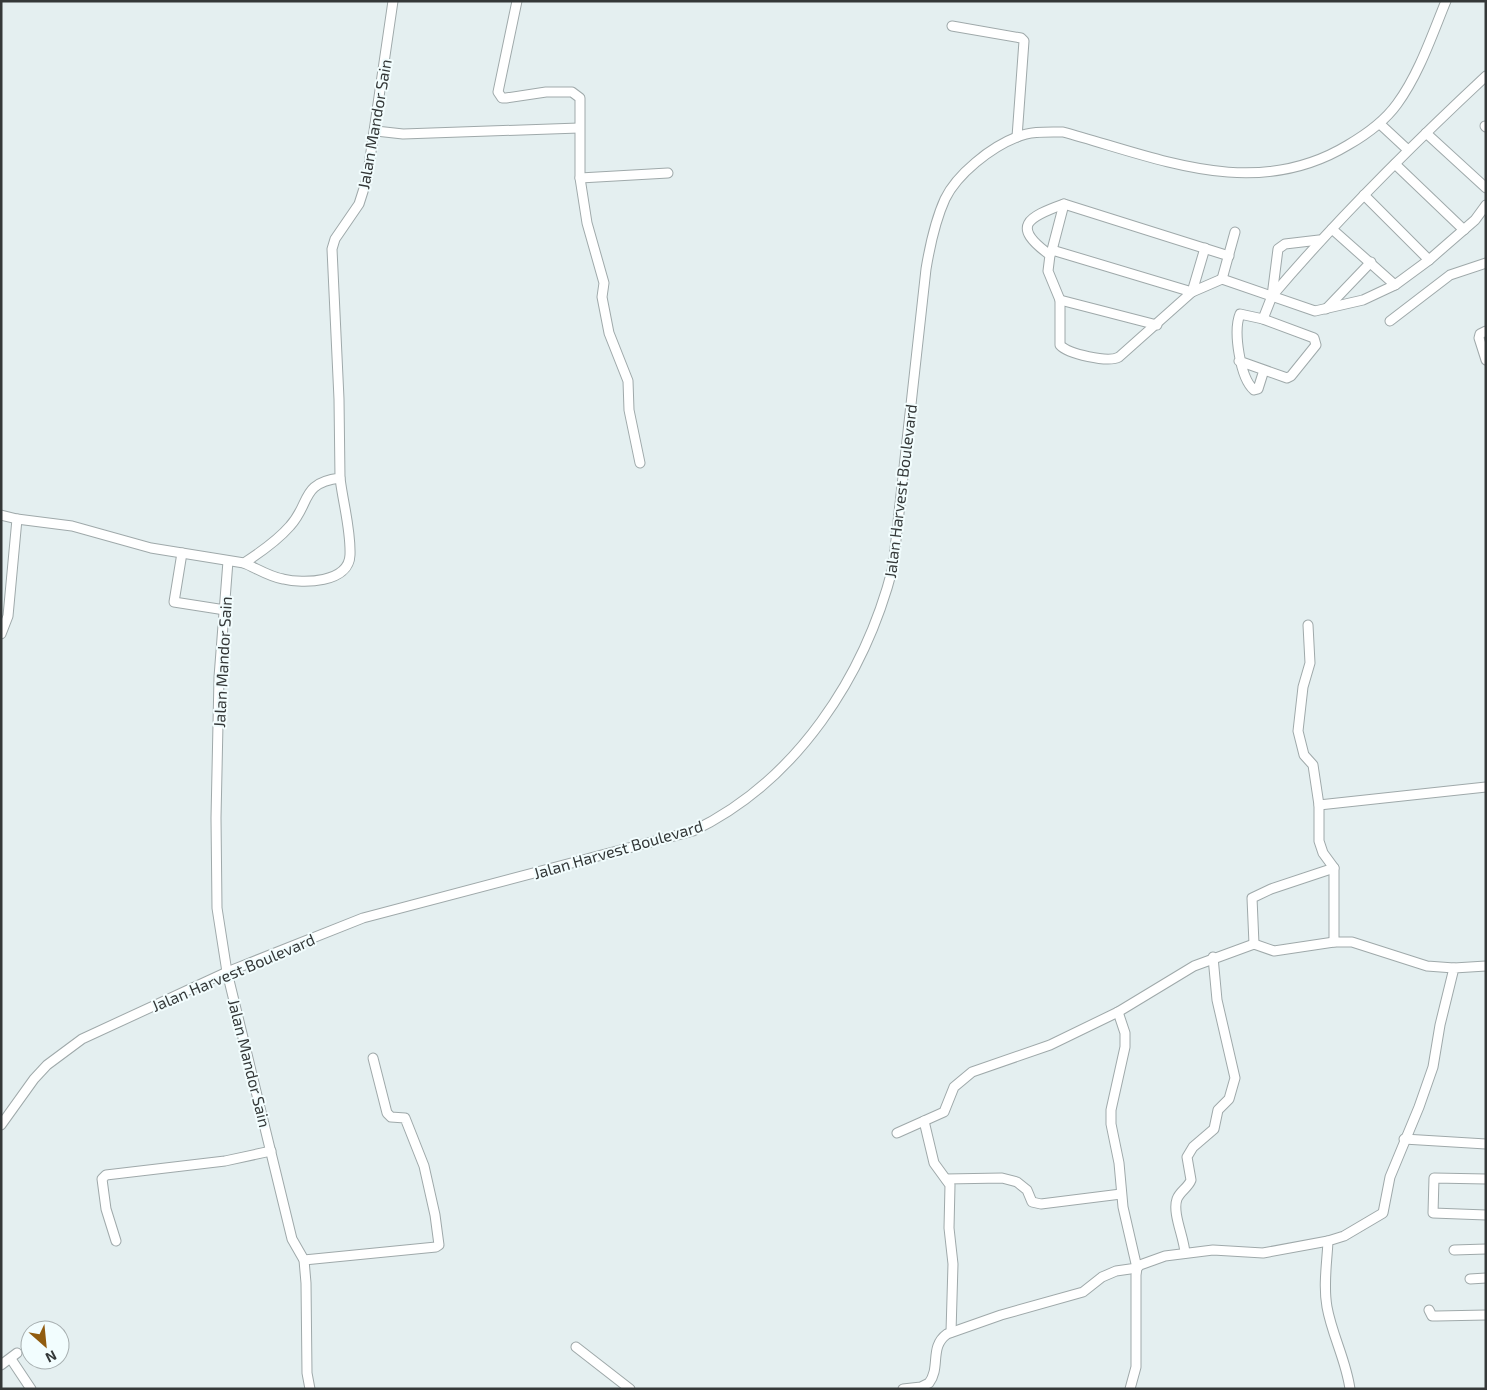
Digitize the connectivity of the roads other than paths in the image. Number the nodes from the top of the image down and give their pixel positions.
1 (394, 1) edge
2 (517, 1) edge
3 (1446, 1) edge
4 (952, 26) dead end
5 (1486, 76) edge
6 (1380, 124) junction
7 (579, 128) junction
8 (376, 131) junction
9 (1426, 133) junction
10 (1017, 137) junction
11 (1408, 150) junction
12 (1395, 164) junction
13 (668, 173) dead end
14 (580, 178) junction
15 (1486, 188) edge
16 (1364, 195) junction
17 (1064, 204) junction
18 (1486, 205) edge
19 (1332, 229) junction
20 (1464, 230) junction
21 (1235, 232) dead end
22 (1319, 240) junction
23 (1205, 248) junction
24 (1051, 252) junction
25 (1229, 256) junction
26 (1429, 260) junction
27 (1371, 262) junction
28 (1486, 263) edge
29 (1222, 279) junction
30 (1395, 285) junction
31 (1192, 292) junction
32 (1272, 296) junction
33 (1060, 300) junction
34 (1326, 309) junction
35 (1266, 312) junction
36 (1390, 321) dead end
37 (1157, 325) junction
38 (1486, 331) edge
39 (1486, 360) edge
40 (1239, 361) junction
41 (1264, 370) junction
42 (640, 463) dead end
43 (340, 478) junction
44 (1, 515) edge
45 (17, 519) junction
46 (182, 553) junction
47 (228, 561) junction
48 (244, 562) junction
49 (225, 610) junction
50 (1308, 625) dead end
51 (1, 634) edge
52 (1486, 787) edge
53 (1319, 805) junction
54 (1334, 868) junction
55 (1334, 942) junction
56 (1254, 944) junction
57 (1214, 957) junction
58 (1486, 966) edge
59 (1454, 968) junction
60 (228, 972) junction
61 (1118, 1012) junction
62 (373, 1058) dead end
63 (924, 1121) junction
64 (1, 1125) edge
65 (897, 1133) dead end
66 (1404, 1139) junction
67 (1486, 1144) edge
68 (271, 1151) junction
69 (946, 1179) junction
70 (1486, 1179) edge
71 (1121, 1194) junction
72 (1486, 1215) edge
73 (116, 1240) dead end
74 (1328, 1241) junction
75 (1486, 1249) edge
76 (1454, 1250) dead end
77 (1185, 1253) junction
78 (304, 1260) junction
79 (1137, 1268) junction
80 (1470, 1278) dead end
81 (1486, 1278) edge
82 (1429, 1310) dead end
83 (1486, 1315) edge
84 (951, 1332) junction
85 (576, 1347) dead end
86 (1, 1365) edge
87 (31, 1389) edge
88 (310, 1389) edge
89 (630, 1389) edge
90 (903, 1389) edge
91 (1130, 1389) edge
92 (1350, 1389) edge

1 - 8 street, Jalan Mandor Sain
2 - 7 street
3 - 6 street, Jalan Harvest Boulevard
4 - 10 street
5 - 9 street
6 - 10 street, Jalan Harvest Boulevard
6 - 11 street
7 - 8 street
7 - 14 street
8 - 43 street, Jalan Mandor Sain
9 - 11 street
9 - 15 street
10 - 60 street, Jalan Harvest Boulevard
11 - 12 street
12 - 16 street
12 - 20 street
13 - 14 street
14 - 42 street
16 - 19 street
16 - 26 street
17 - 23 street
17 - 24 street
17 - 24 street
18 - 20 street
19 - 22 street
19 - 27 street
20 - 26 street
21 - 25 street
22 - 32 street
22 - 32 street
23 - 25 street
23 - 31 street
24 - 31 street
24 - 33 street
25 - 29 street
26 - 30 street
27 - 30 street
27 - 34 street
28 - 36 street
29 - 31 street
29 - 32 street
30 - 34 street
31 - 37 street
32 - 34 street
32 - 35 street
33 - 37 street
33 - 37 street
35 - 40 street
35 - 41 street
38 - 39 street
40 - 41 street
40 - 41 street
43 - 48 street
43 - 48 street, Jalan Mandor Sain
44 - 45 street
45 - 46 street
45 - 51 street
46 - 47 street
46 - 49 street
47 - 48 street
47 - 49 street, Jalan Mandor Sain
49 - 60 street, Jalan Mandor Sain
50 - 53 street
52 - 53 street
53 - 54 street
54 - 55 street
54 - 56 street
55 - 56 street
55 - 59 street
56 - 57 street
57 - 61 street
57 - 77 street
58 - 59 street
59 - 66 street
60 - 64 street, Jalan Harvest Boulevard
60 - 68 street, Jalan Mandor Sain
61 - 63 street
61 - 71 street
62 - 78 street
63 - 65 street
63 - 69 street
66 - 67 street
66 - 74 street
68 - 73 street
68 - 78 street, Jalan Mandor Sain
69 - 71 street
69 - 84 street
70 - 72 street
71 - 79 street
74 - 77 street
74 - 92 street
75 - 76 street
77 - 79 street
78 - 88 street, Jalan Mandor Sain
79 - 84 street
79 - 91 street
80 - 81 street
82 - 83 street
84 - 90 street
85 - 89 street
86 - 87 street

